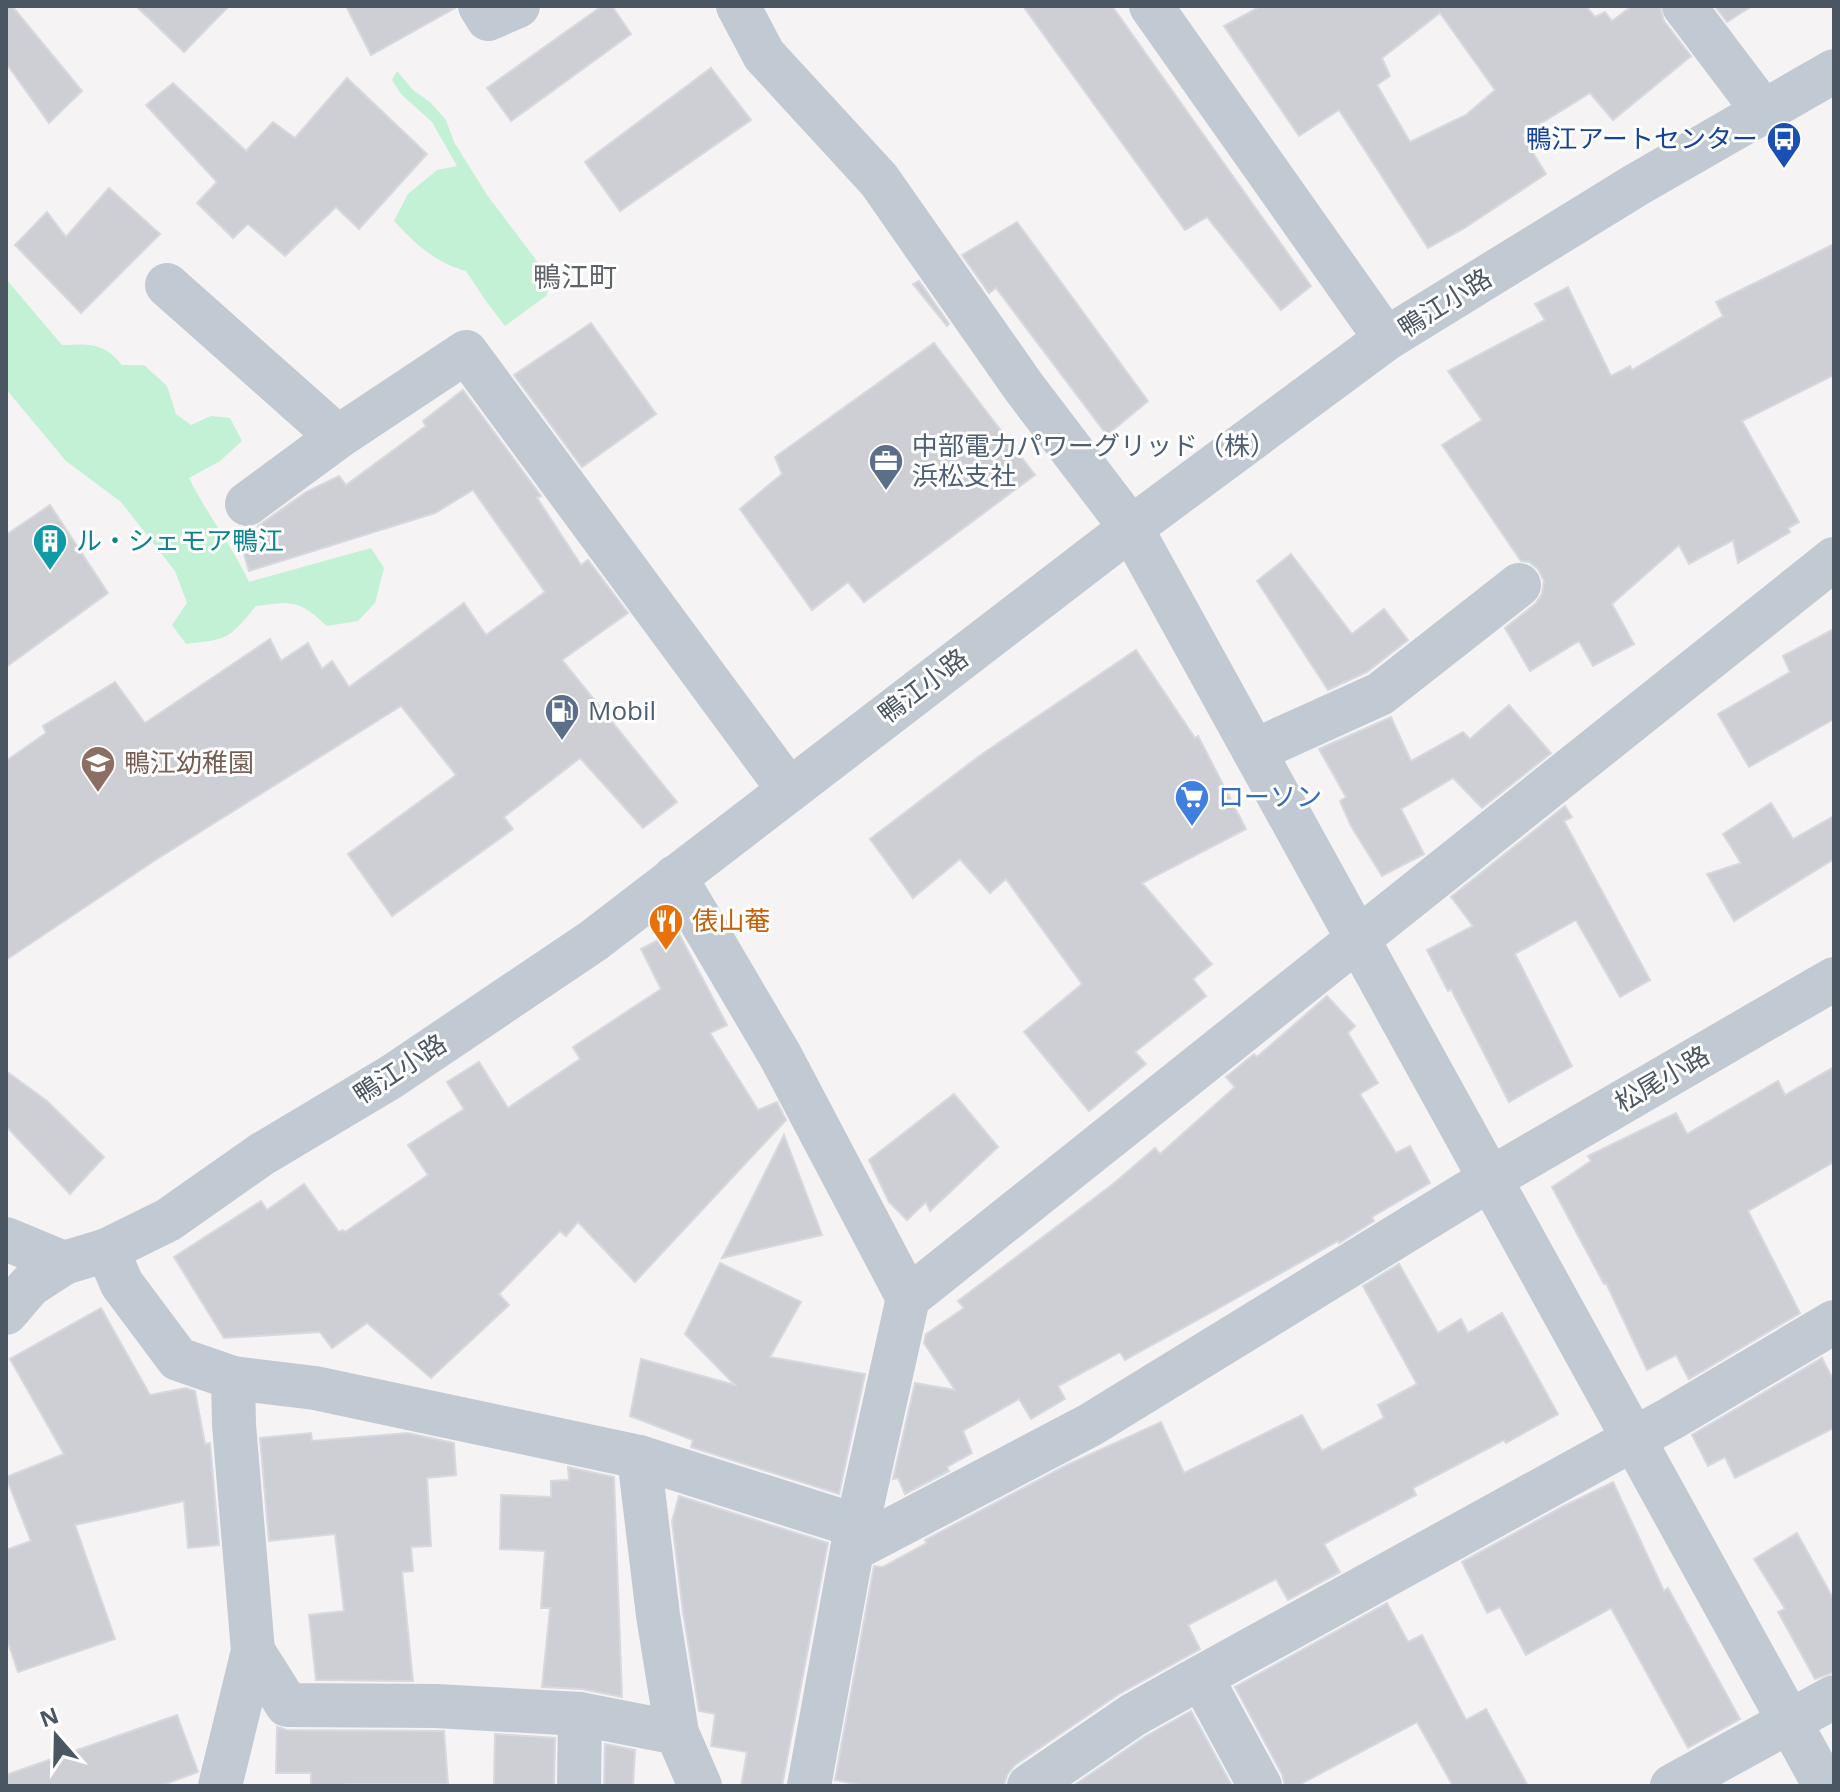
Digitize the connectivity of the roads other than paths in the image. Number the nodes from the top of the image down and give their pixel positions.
1 (480, 6) edge
2 (518, 6) edge
3 (738, 6) edge
4 (1151, 6) edge
5 (1684, 6) edge
6 (1834, 71) edge
7 (1764, 112) junction
8 (167, 285) dead end
9 (1386, 339) junction
10 (338, 437) junction
11 (247, 504) dead end
12 (1131, 528) junction
13 (1834, 559) edge
14 (1519, 585) dead end
15 (1254, 751) junction
16 (789, 790) junction
17 (675, 877) junction
18 (1358, 939) junction
19 (1834, 979) edge
20 (1490, 1179) junction
21 (6, 1239) edge
22 (107, 1250) junction
23 (64, 1263) junction
24 (908, 1298) junction
25 (6, 1313) edge
26 (1834, 1322) edge
27 (233, 1378) junction
28 (1633, 1439) junction
29 (639, 1457) junction
30 (855, 1538) junction
31 (253, 1651) junction
32 (1201, 1677) junction
33 (1834, 1697) edge
34 (580, 1714) junction
35 (1790, 1721) junction
36 (677, 1733) junction
37 (216, 1784) edge
38 (579, 1786) edge
39 (700, 1786) edge
40 (809, 1786) edge
41 (1029, 1786) edge
42 (1260, 1786) edge
43 (1672, 1786) edge
44 (1825, 1786) edge

1 - 2 street
3 - 12 street
4 - 9 street
5 - 7 street
6 - 7 street, 鴨江小路
7 - 9 street, 鴨江小路
8 - 10 street
9 - 12 street, 鴨江小路
10 - 11 street
10 - 16 street
12 - 15 street
12 - 16 street, 鴨江小路
13 - 18 street
14 - 15 street
15 - 18 street
16 - 17 street, 鴨江小路
17 - 22 street, 鴨江小路
17 - 24 street
18 - 20 street
18 - 24 street
19 - 20 street, 松尾小路
20 - 28 street
20 - 30 street, 松尾小路
21 - 23 street
22 - 23 street, 鴨江小路
22 - 27 street
23 - 25 street, 鴨江小路
24 - 30 street
26 - 28 street
27 - 29 street
27 - 31 street
28 - 32 street
28 - 35 street
29 - 30 street
29 - 36 street
30 - 40 street
31 - 34 street
31 - 37 street
32 - 41 street
32 - 42 street
33 - 35 street
34 - 36 street
34 - 38 street
35 - 43 street
35 - 44 street
36 - 39 street

